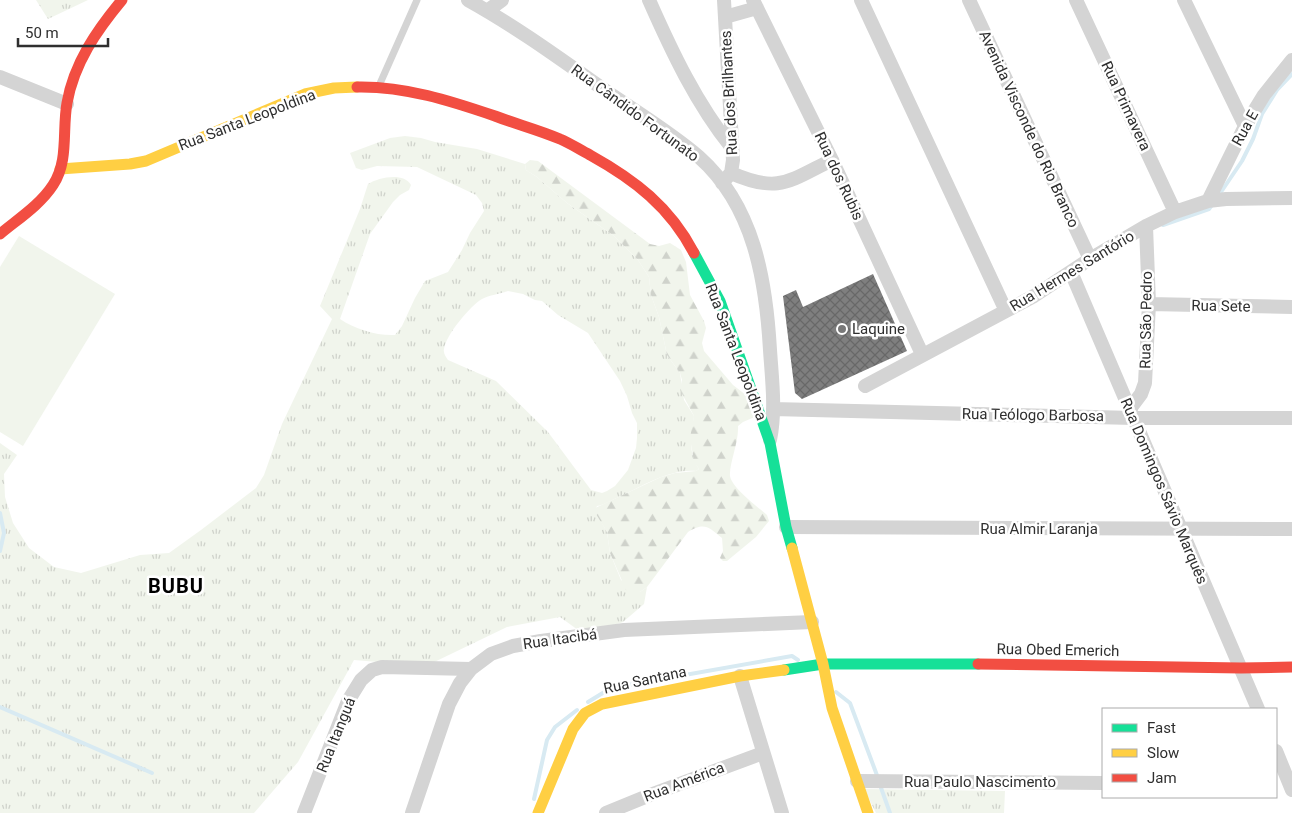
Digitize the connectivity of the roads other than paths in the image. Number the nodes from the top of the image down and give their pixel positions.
1 (122, 0) edge
2 (417, 0) edge
3 (468, 0) edge
4 (502, 0) edge
5 (649, 0) edge
6 (724, 0) edge
7 (861, 0) edge
8 (969, 0) edge
9 (1076, 0) edge
10 (1184, 0) edge
11 (755, 4) edge
12 (487, 11) junction
13 (725, 17) junction
14 (1292, 60) edge
15 (0, 77) edge
16 (378, 88) junction
17 (66, 104) junction
18 (1245, 126) junction
19 (732, 148) junction
20 (832, 160) junction
21 (60, 169) junction
22 (727, 178) junction
23 (1292, 198) edge
24 (1208, 201) junction
25 (1175, 212) junction
26 (1146, 226) junction
27 (0, 234) edge
28 (1090, 259) junction
29 (1071, 272) junction
30 (1149, 304) junction
31 (1292, 308) edge
32 (1006, 311) junction
33 (922, 354) junction
34 (865, 386) dead end
35 (773, 408) junction
36 (1131, 414) junction
37 (1292, 418) edge
38 (770, 443) junction
39 (786, 527) junction
40 (1292, 529) edge
41 (1182, 530) junction
42 (812, 622) junction
43 (823, 664) junction
44 (1292, 667) edge
45 (1240, 668) junction
46 (471, 669) junction
47 (740, 676) junction
48 (1258, 708) edge
49 (763, 753) junction
50 (1277, 754) edge
51 (857, 781) junction
52 (1102, 783) edge
53 (1287, 785) edge
54 (866, 812) edge
55 (304, 813) edge
56 (412, 813) edge
57 (538, 813) edge
58 (606, 813) edge
59 (782, 813) edge

1 - 17 street
2 - 16 lane
3 - 12 street, Rua Cândido Fortunato
4 - 12 street
5 - 19 street
6 - 13 street, Rua dos Brilhantes
7 - 32 street
8 - 28 street, Avenida Visconde do Rio Branco
9 - 25 street, Rua Primavera
10 - 18 street
11 - 13 street
11 - 20 street, Rua dos Rubis
12 - 22 street, Rua Cândido Fortunato
13 - 19 street, Rua dos Brilhantes
14 - 18 street, Rua E
15 - 17 street
16 - 21 street, Rua Santa Leopoldina
16 - 38 street, Rua Santa Leopoldina
17 - 21 street
18 - 24 street, Rua E
19 - 22 street, Rua dos Brilhantes
20 - 22 street
20 - 33 street, Rua dos Rubis
21 - 27 street
22 - 35 street, Rua Cândido Fortunato
23 - 24 street, Rua Hermes Santório
24 - 25 street, Rua Hermes Santório
25 - 26 street, Rua Hermes Santório
26 - 28 street, Rua Hermes Santório
26 - 30 street, Rua São Pedro
28 - 29 street, Rua Hermes Santório
29 - 32 street, Rua Hermes Santório
29 - 36 street, Rua Domingos Sávio Marquês
30 - 31 street, Rua Sete
30 - 36 street, Rua São Pedro
32 - 33 street, Rua Hermes Santório
33 - 34 street, Rua Hermes Santório
35 - 36 street, Rua Teólogo Barbosa
35 - 38 street, Rua Cândido Fortunato
36 - 37 street, Rua Teólogo Barbosa
36 - 41 street, Rua Domingos Sávio Marquês
38 - 39 street, Rua Santa Leopoldina
39 - 41 street, Rua Almir Laranja
39 - 42 street, Rua Santa Leopoldina
40 - 41 street, Rua Almir Laranja
41 - 45 street, Rua Domingos Sávio Marquês
42 - 43 street, Rua Santa Leopoldina
42 - 46 street, Rua Itacibá
43 - 45 street, Rua Obed Emerich
43 - 47 street, Rua Santana
43 - 51 street, Rua Santa Leopoldina
44 - 45 street, Rua Obed Emerich
45 - 48 street, Rua Domingos Sávio Marquês
46 - 55 street, Rua Itanguá
46 - 56 street, Rua Itacibá
47 - 49 street
47 - 57 street, Rua Santana
49 - 58 street, Rua América
49 - 59 street
50 - 53 street
51 - 52 street, Rua Paulo Nascimento
51 - 54 street, Rua Santa Leopoldina

